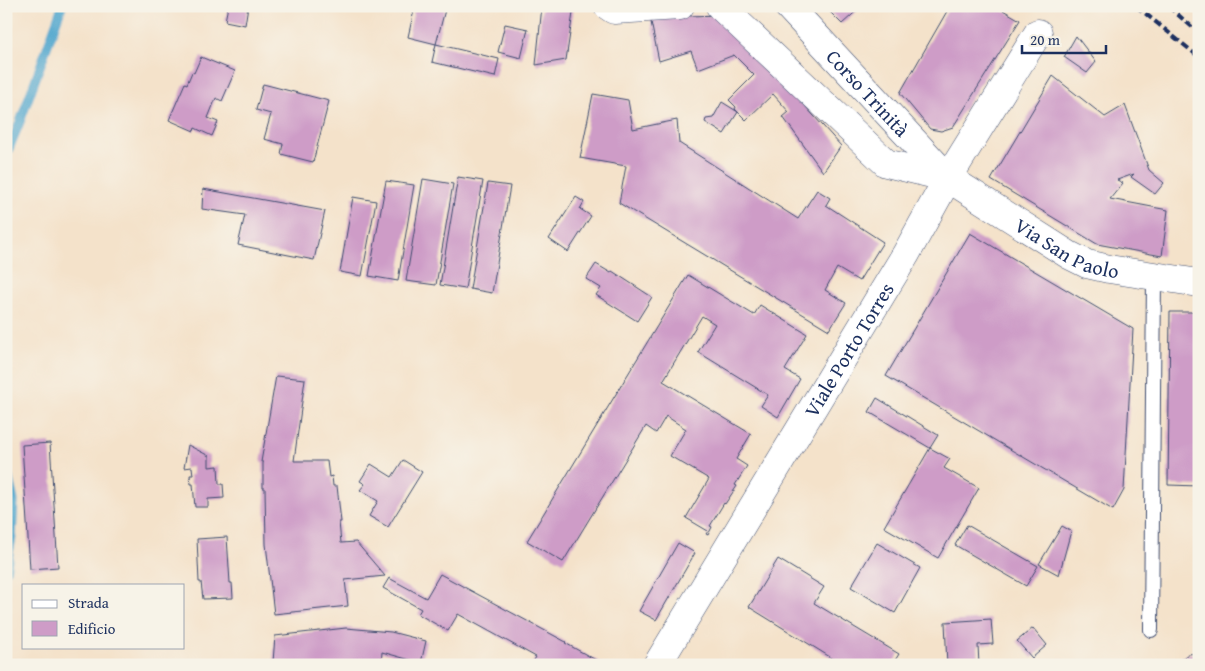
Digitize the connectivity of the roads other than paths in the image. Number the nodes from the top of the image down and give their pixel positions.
1 (608, 6) edge
2 (680, 6) edge
3 (720, 6) edge
4 (788, 6) edge
5 (1038, 33) dead end
6 (948, 178) junction
7 (1154, 276) junction
8 (1199, 283) edge
9 (1151, 630) dead end
10 (656, 665) edge

1 - 2 main road
3 - 6 main road
4 - 6 main road, Corso Trinità
5 - 6 main road, Viale Porto Torres
6 - 7 main road, Via San Paolo
6 - 10 main road, Viale Porto Torres
7 - 8 main road, Via San Paolo
7 - 9 lane

